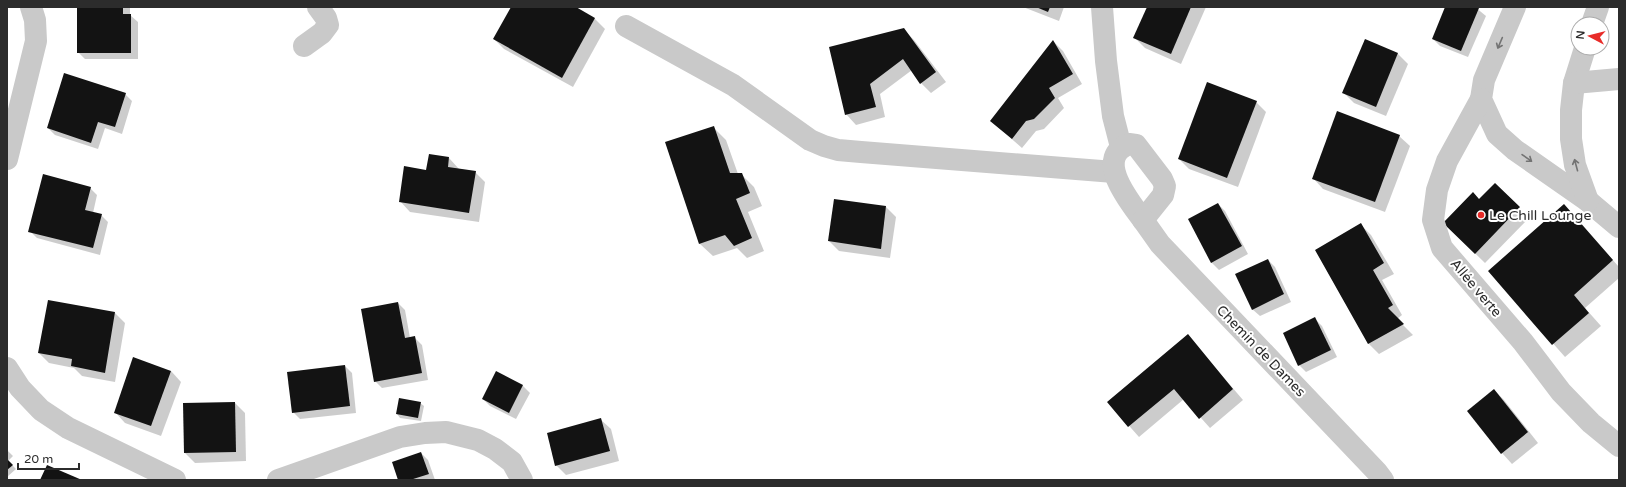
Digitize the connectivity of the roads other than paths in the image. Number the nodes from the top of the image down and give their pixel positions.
1 (31, 7) edge
2 (318, 7) edge
3 (1102, 7) edge
4 (1515, 7) edge
5 (626, 26) dead end
6 (304, 46) dead end
7 (1582, 56) edge
8 (1619, 79) edge
9 (1574, 83) junction
10 (1481, 99) junction
11 (1121, 147) junction
12 (7, 159) edge
13 (1114, 172) junction
14 (1588, 201) junction
15 (1143, 220) junction
16 (1619, 227) edge
17 (7, 368) edge
18 (1619, 446) edge
19 (175, 480) edge
20 (278, 480) edge
21 (522, 480) edge
22 (1383, 480) edge

1 - 12 street
2 - 6 street
3 - 11 street
4 -> 10 street, Allée verte
5 - 13 street
7 - 9 street
8 - 9 street
14 -> 9 street
10 -> 14 street
10 - 18 street, Allée verte
11 - 13 street
11 - 15 street
13 - 15 street, Chemin de Dames
14 - 16 street
15 - 22 street, Chemin de Dames
17 - 19 street
20 - 21 street

